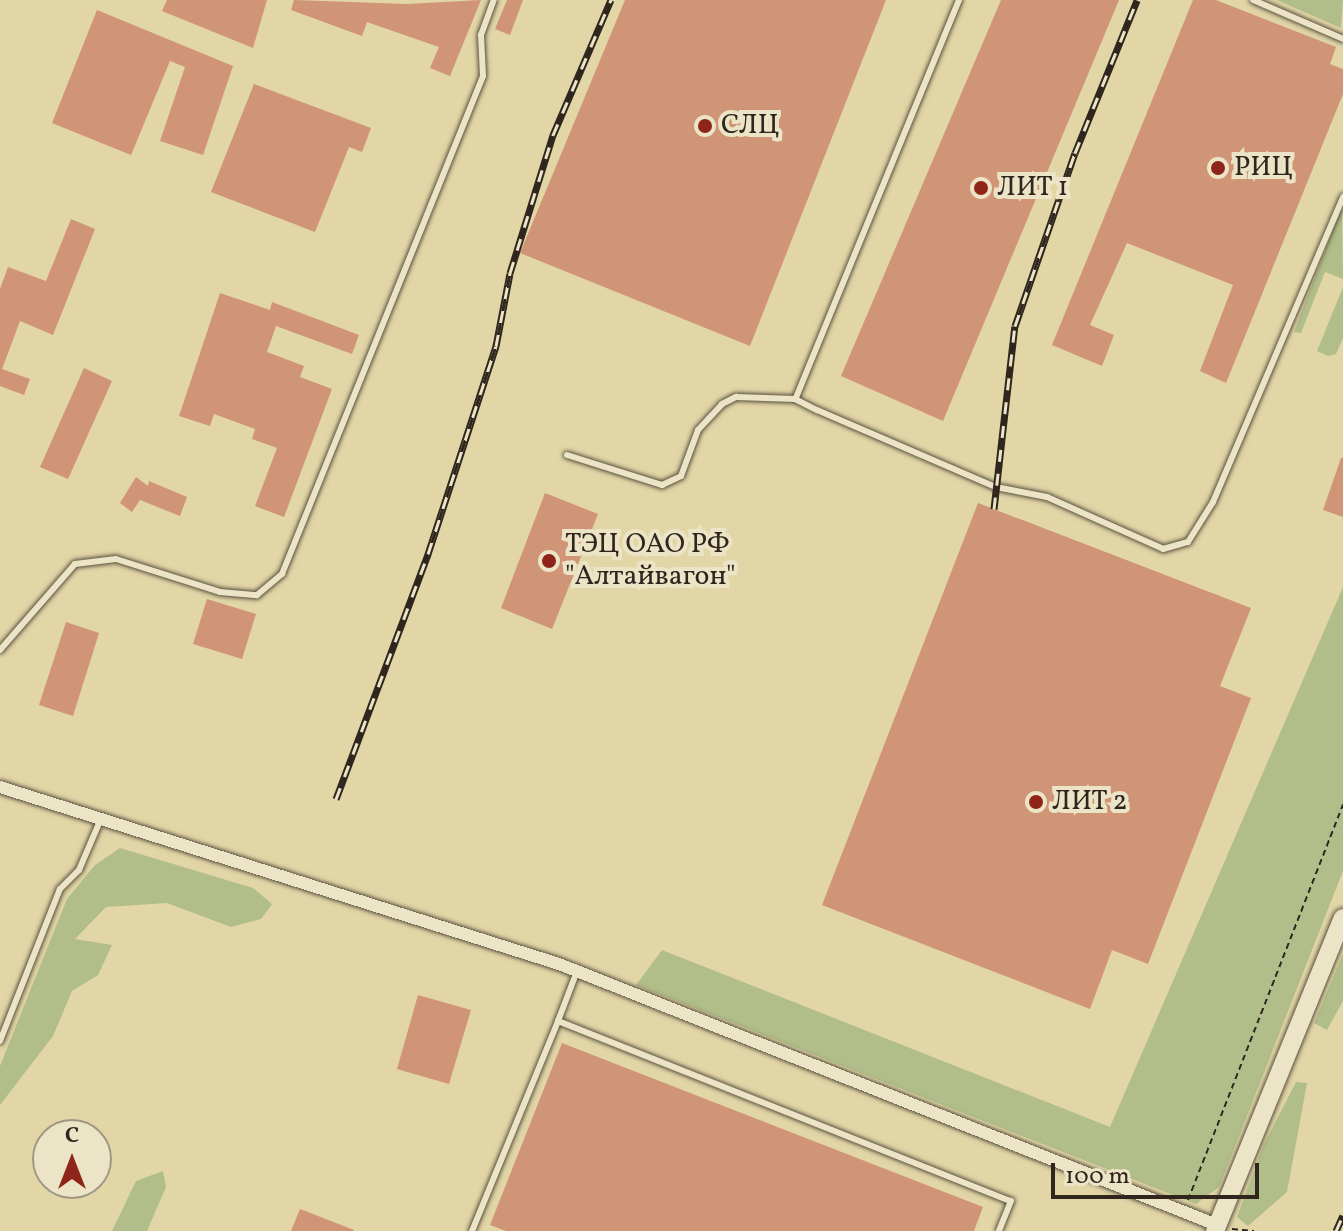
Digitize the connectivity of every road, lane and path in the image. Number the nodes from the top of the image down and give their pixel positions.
1 (494, 0) edge
2 (959, 0) edge
3 (1253, 0) edge
4 (1343, 39) edge
5 (1343, 197) edge
6 (795, 399) junction
7 (567, 455) dead end
8 (0, 650) edge
9 (0, 787) edge
10 (1343, 804) edge
11 (100, 821) junction
12 (1343, 918) edge
13 (577, 971) junction
14 (558, 1021) junction
15 (0, 1041) edge
16 (1183, 1212) junction
17 (1216, 1228) edge
18 (472, 1231) edge
19 (999, 1231) edge
20 (1254, 1231) edge

1 - 8 lane
2 - 6 lane
3 - 4 lane
5 - 6 lane
6 - 7 lane
9 - 11 street
10 - 16 path
11 - 13 street
11 - 15 lane
12 - 17 street
13 - 14 lane
13 - 16 street
14 - 18 lane
14 - 19 lane
16 - 17 street
17 - 20 path

